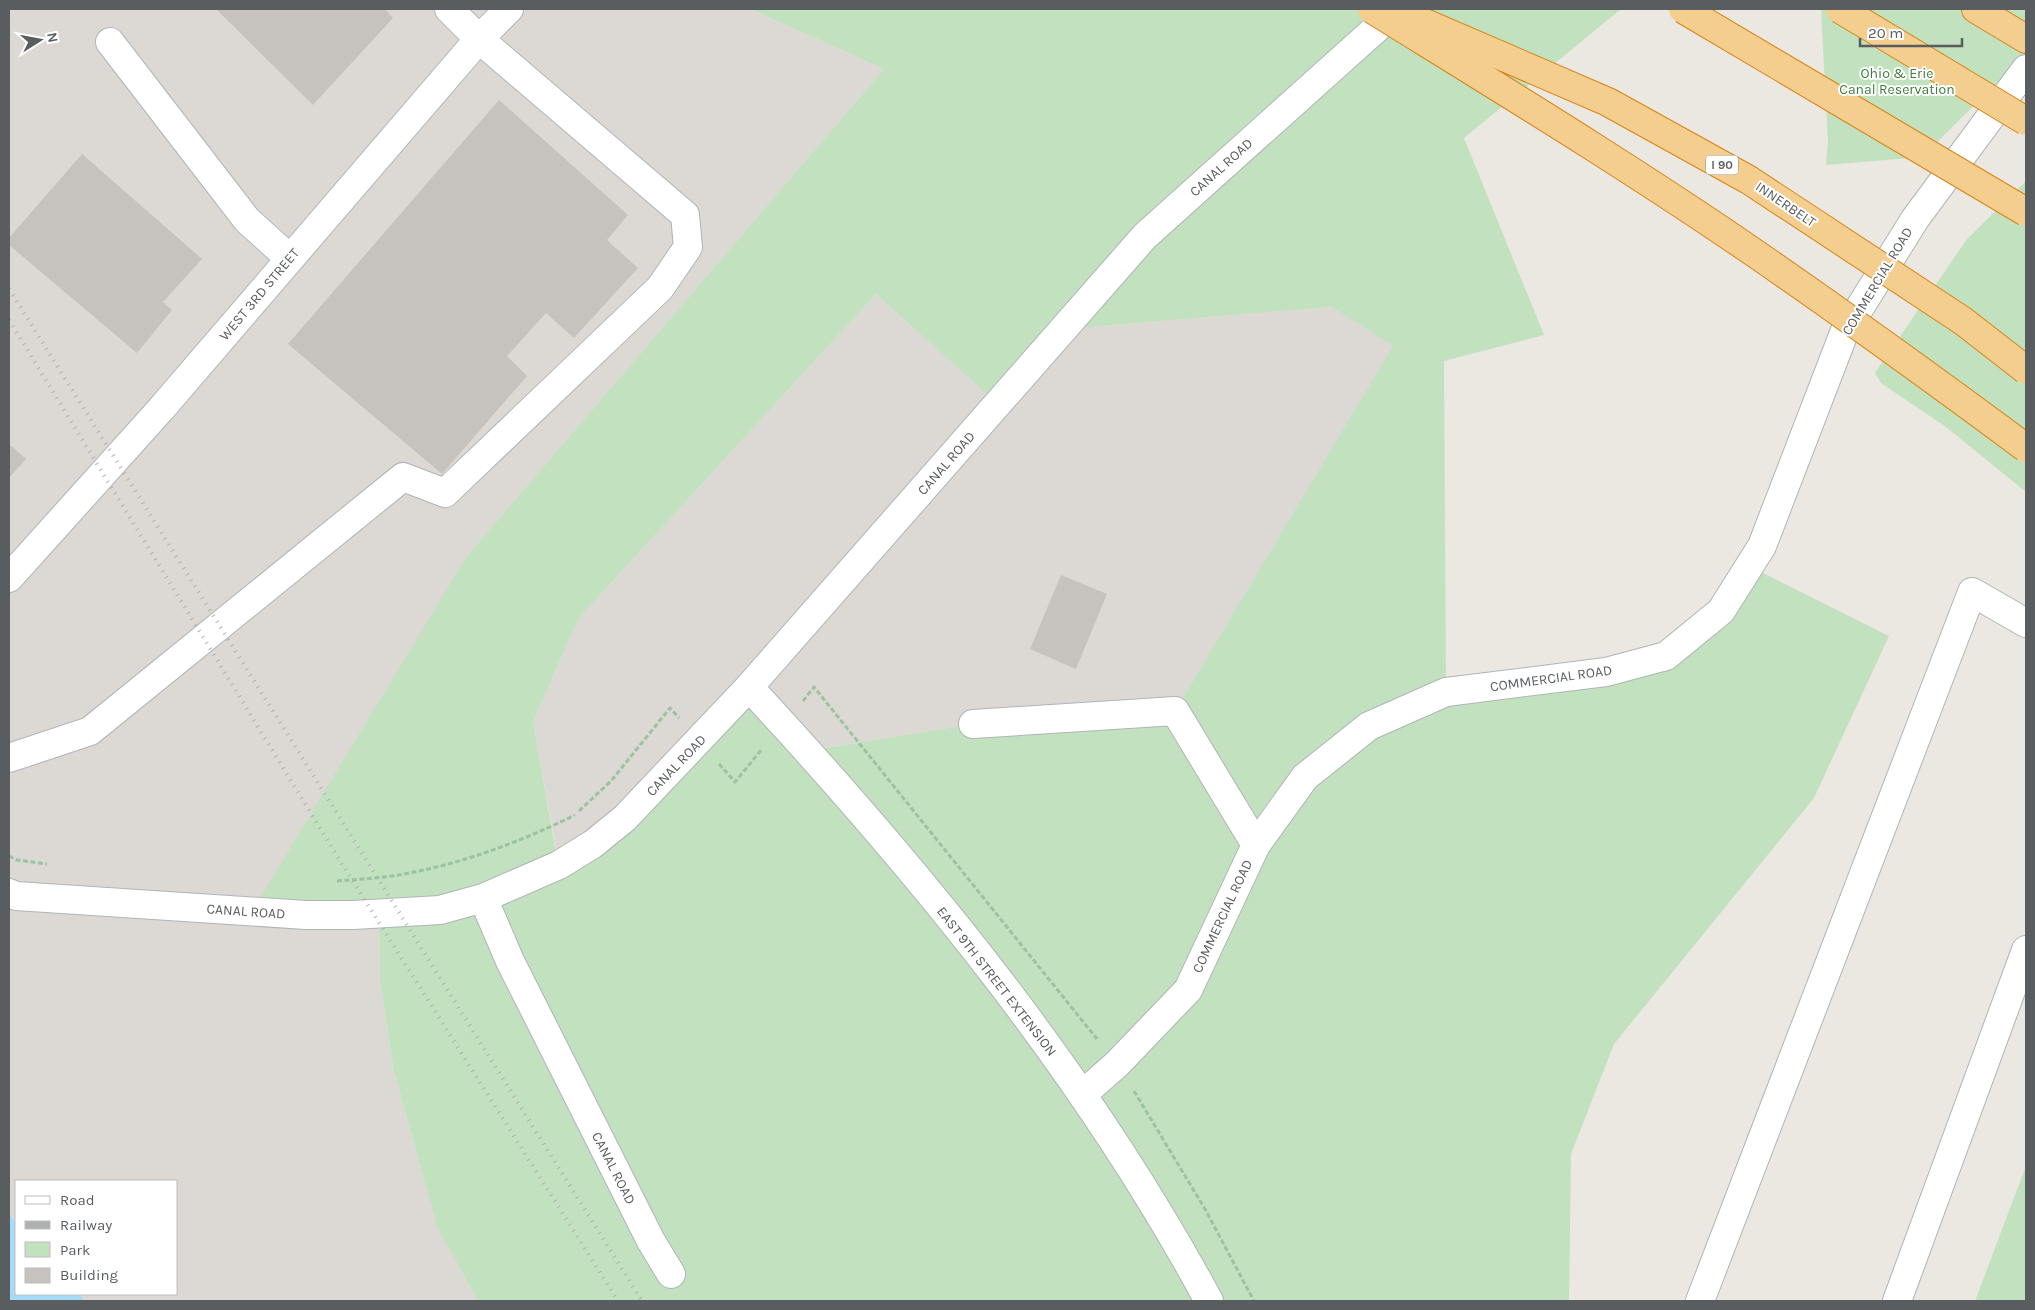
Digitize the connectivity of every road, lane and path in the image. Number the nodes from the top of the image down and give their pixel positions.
1 (449, 9) edge
2 (509, 9) edge
3 (1372, 9) edge
4 (1391, 9) edge
5 (1398, 9) edge
6 (1683, 9) edge
7 (1840, 9) edge
8 (1976, 9) edge
9 (479, 39) junction
10 (2026, 39) edge
11 (110, 42) dead end
12 (2026, 69) edge
13 (2026, 121) edge
14 (2026, 212) edge
15 (289, 258) junction
16 (2026, 370) edge
17 (2026, 448) edge
18 (9, 578) edge
19 (2026, 623) edge
20 (749, 687) junction
21 (814, 688) dead end
22 (670, 708) dead end
23 (973, 724) dead end
24 (9, 758) edge
25 (1256, 844) junction
26 (331, 882) dead end
27 (9, 893) edge
28 (484, 898) junction
29 (2026, 950) edge
30 (1078, 1015) dead end
31 (1082, 1094) junction
32 (1149, 1116) dead end
33 (671, 1274) dead end
34 (1209, 1301) edge
35 (1254, 1301) edge
36 (1700, 1301) edge
37 (1898, 1301) edge

1 - 9 street
2 - 9 street, WEST 3RD STREET
3 - 17 highway, bridge
4 - 16 highway, INNERBELT / I 90, bridge
5 - 20 street, CANAL ROAD
6 - 14 highway, bridge
7 - 13 highway, bridge
8 - 10 highway
9 - 15 street, WEST 3RD STREET
9 - 24 street
11 - 15 street
12 - 25 street, COMMERCIAL ROAD
15 - 18 street, WEST 3RD STREET
19 - 36 street
20 - 28 street, CANAL ROAD
20 - 31 street, EAST 9TH STREET EXTENSION
21 - 30 path
22 - 26 path
23 - 25 street
25 - 31 street, COMMERCIAL ROAD
27 - 28 street, CANAL ROAD
28 - 33 street, CANAL ROAD
29 - 37 street
31 - 34 street, EAST 9TH STREET EXTENSION
32 - 35 path

